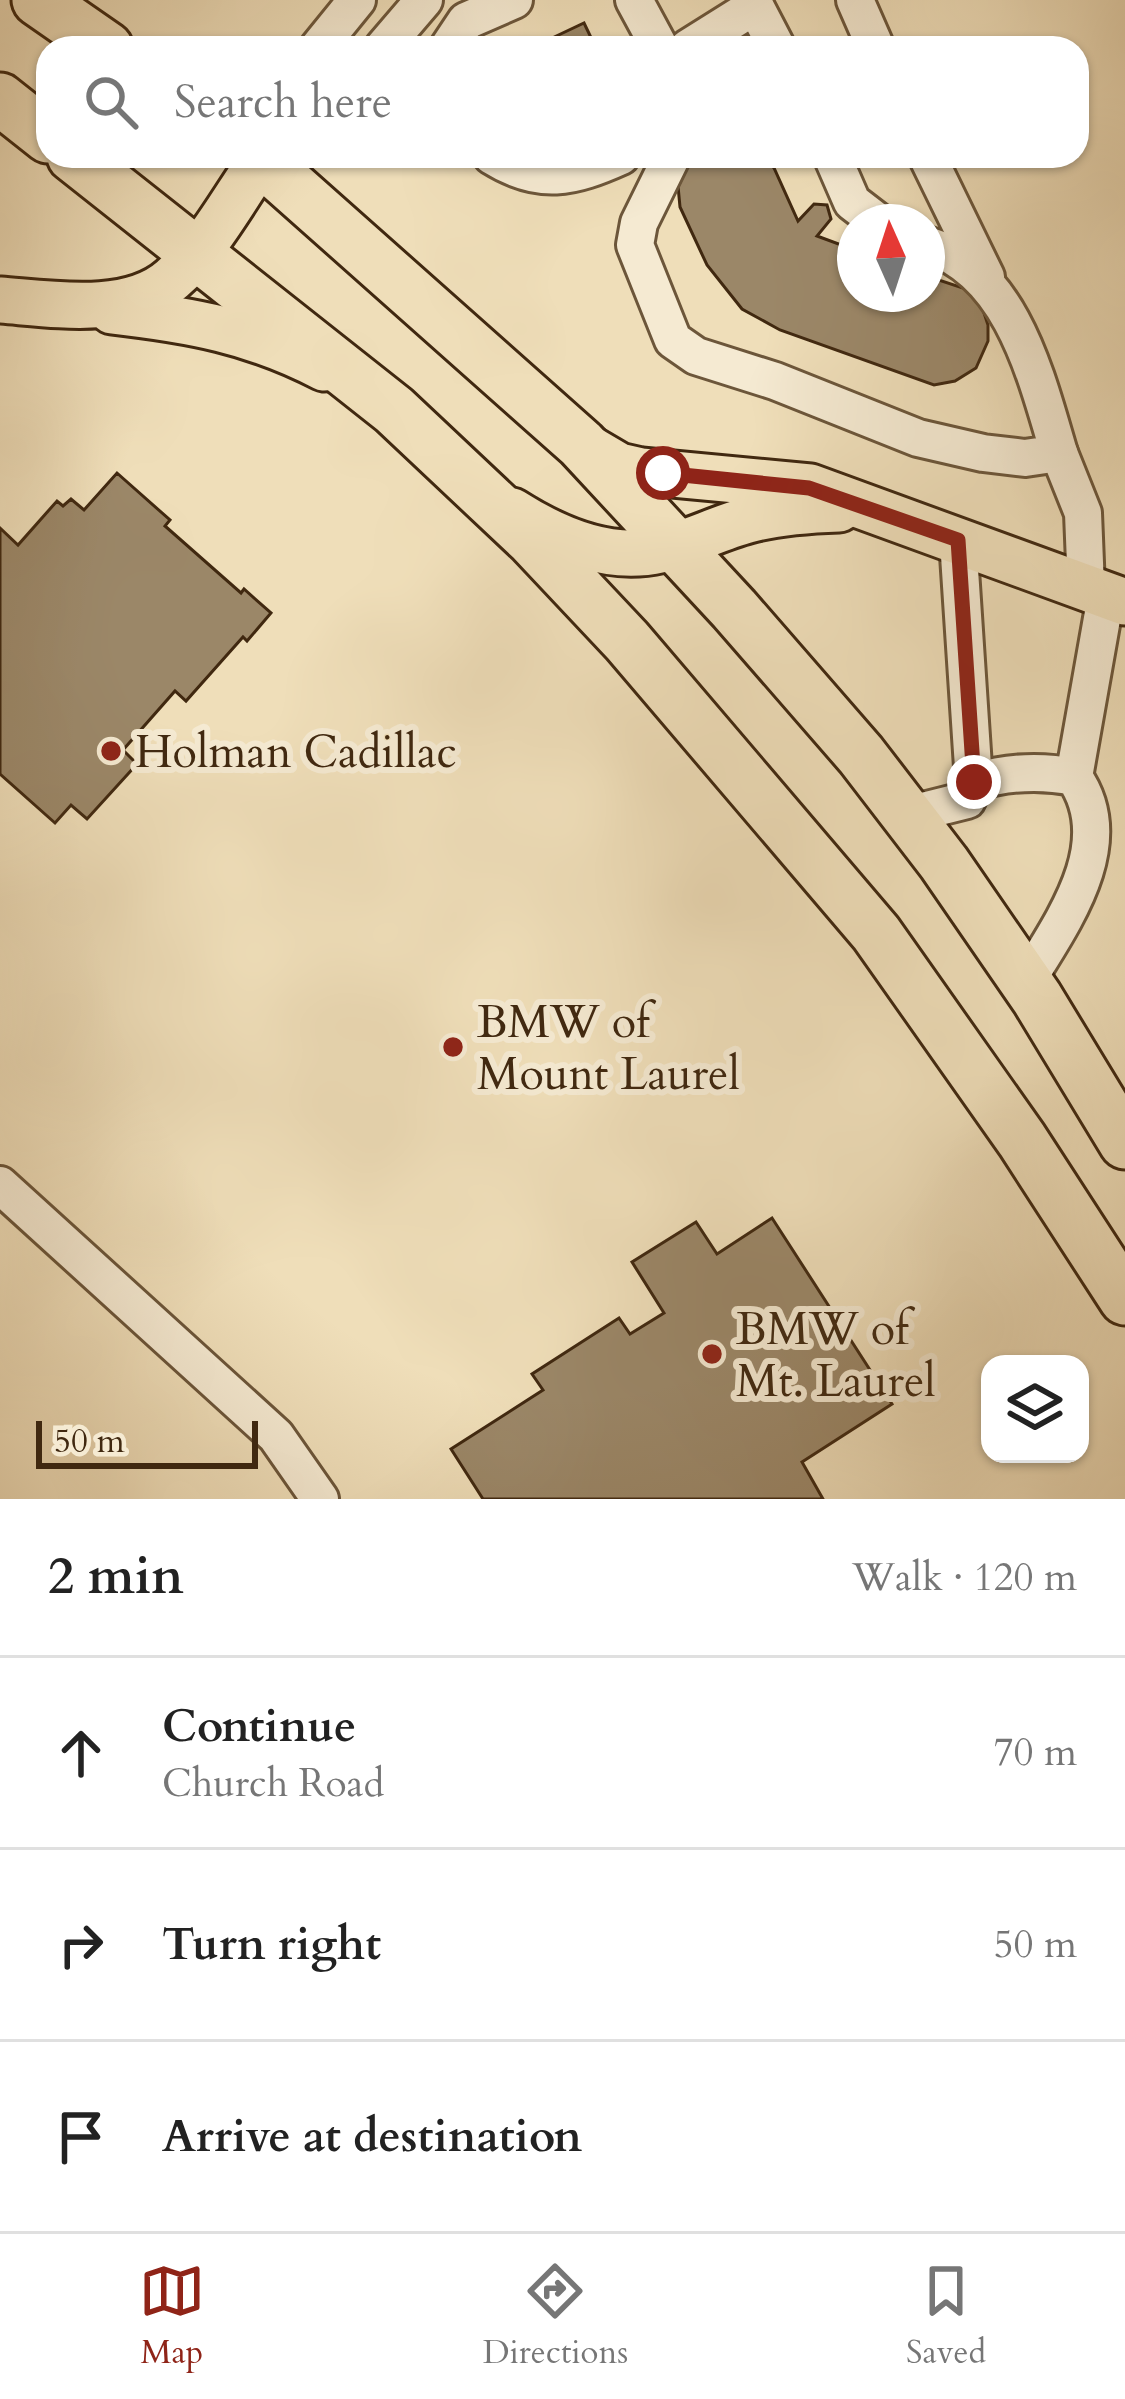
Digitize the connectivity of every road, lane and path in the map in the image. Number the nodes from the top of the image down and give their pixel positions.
1 (357, 0) edge
2 (424, 0) edge
3 (514, 0) edge
4 (634, 0) edge
5 (856, 0) edge
6 (46, 2) edge
7 (753, 3) edge
8 (91, 36) edge
9 (328, 36) edge
10 (393, 36) edge
11 (456, 36) edge
12 (653, 36) edge
13 (705, 36) edge
14 (771, 36) edge
15 (872, 36) edge
16 (0, 99) edge
17 (36, 128) edge
18 (88, 168) edge
19 (255, 168) edge
20 (275, 168) edge
21 (515, 168) edge
22 (593, 168) edge
23 (666, 168) edge
24 (837, 168) edge
25 (933, 168) edge
26 (855, 204) edge
27 (945, 251) edge
28 (196, 253) junction
29 (987, 280) junction
30 (0, 300) edge
31 (67, 305) junction
32 (376, 394) junction
33 (581, 444) junction
34 (1059, 453) junction
35 (484, 494) junction
36 (895, 516) junction
37 (958, 540) junction
38 (675, 545) junction
39 (1106, 595) edge
40 (1074, 777) junction
41 (974, 782) junction
42 (907, 815) junction
43 (1026, 982) junction
44 (1125, 1143) edge
45 (0, 1185) edge
46 (1125, 1299) edge
47 (320, 1499) edge

1 - 9 street
2 - 10 street
3 - 11 street
4 - 12 street
5 - 15 street
6 - 8 highway
7 - 13 street
7 - 14 street
16 - 17 highway
18 - 28 highway
19 - 28 main road
20 - 33 highway
21 - 22 street
23 - 34 street
24 - 26 street
25 - 29 street
27 - 29 street
28 - 31 main road
28 - 32 highway
29 - 34 street
30 - 31 main road
31 - 32 main road
32 - 35 highway
33 - 36 main road
33 - 38 highway
34 - 39 street
35 - 38 main road
35 - 46 highway
36 - 37 main road
36 - 38 main road
37 - 39 main road
37 - 41 street
38 - 42 highway
39 - 40 street
40 - 41 street
40 - 43 street
41 - 42 street
42 - 43 highway
43 - 44 highway
45 - 47 street

